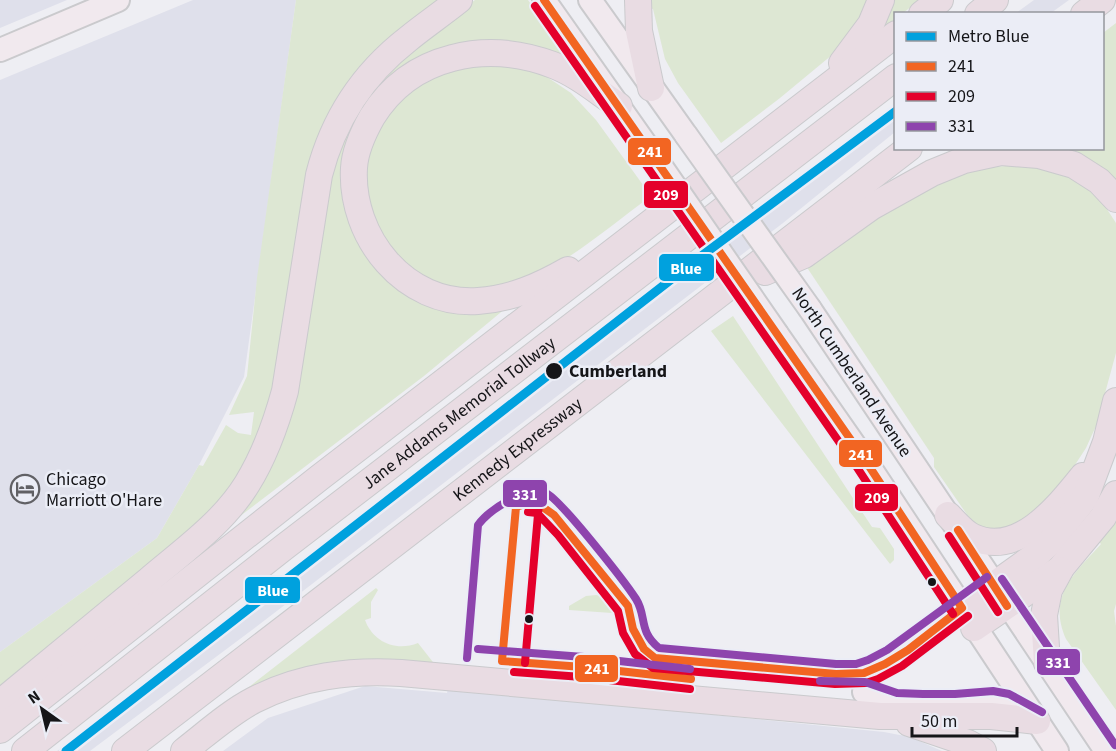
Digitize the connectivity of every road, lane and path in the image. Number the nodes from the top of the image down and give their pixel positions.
1 (118, 0) edge
2 (459, 0) edge
3 (544, 0) edge
4 (590, 0) edge
5 (638, 0) edge
6 (881, 0) edge
7 (940, 0) edge
8 (995, 0) edge
9 (1102, 0) edge
10 (925, 12) edge
11 (980, 12) edge
12 (1087, 12) edge
13 (894, 36) edge
14 (0, 50) edge
15 (894, 79) edge
16 (651, 88) junction
17 (619, 106) junction
18 (797, 109) junction
19 (906, 150) edge
20 (1116, 199) edge
21 (648, 223) junction
22 (729, 288) junction
23 (1116, 402) edge
24 (1102, 452) junction
25 (1116, 494) edge
26 (948, 515) junction
27 (1060, 569) junction
28 (1000, 595) junction
29 (968, 618) junction
30 (1047, 663) junction
31 (864, 692) dead end
32 (0, 703) edge
33 (880, 716) junction
34 (1037, 721) junction
35 (0, 730) edge
36 (26, 751) edge
37 (125, 751) edge
38 (183, 751) edge
39 (983, 751) edge
40 (1057, 751) edge
41 (1106, 751) edge

1 - 14 main road
2 - 32 highway
3 - 17 main road
4 - 16 main road, North Cumberland Avenue
5 - 16 highway
6 - 18 highway
7 - 10 highway
8 - 11 highway
9 - 12 highway
13 - 18 highway
15 - 36 highway, Jane Addams Memorial Tollway
16 - 26 main road, North Cumberland Avenue, bridge
17 - 21 highway
17 - 29 main road, bridge
18 - 21 highway
19 - 22 highway, Kennedy Expressway
20 - 22 highway
21 - 35 highway
22 - 37 highway, Kennedy Expressway
23 - 24 highway
24 - 26 highway
24 - 28 highway
25 - 27 highway
26 - 28 main road, North Cumberland Avenue
27 - 28 highway
27 - 30 highway
28 - 29 highway
28 - 30 main road, North Cumberland Avenue
29 - 34 main road
30 - 41 main road, North Cumberland Avenue
31 - 34 main road
33 - 34 highway
33 - 38 highway
33 - 39 highway
34 - 40 main road

